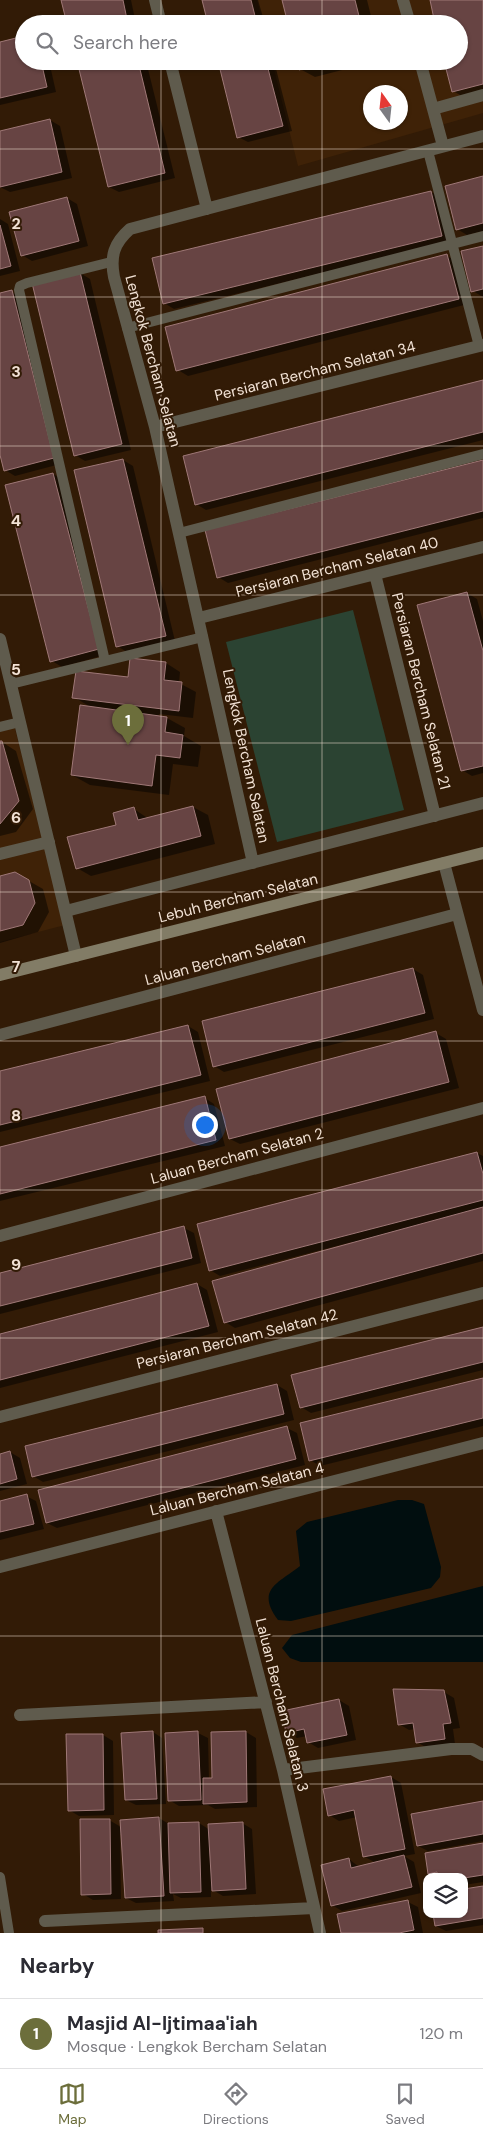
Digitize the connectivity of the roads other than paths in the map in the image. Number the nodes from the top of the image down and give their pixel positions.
1 (155, 0) edge
2 (403, 0) edge
3 (159, 15) edge
4 (407, 15) edge
5 (172, 70) edge
6 (423, 70) edge
7 (483, 96) edge
8 (434, 109) junction
9 (483, 136) edge
10 (444, 146) junction
11 (428, 151) junction
12 (207, 209) junction
13 (483, 236) edge
14 (452, 244) junction
15 (111, 262) junction
16 (127, 328) junction
17 (481, 346) edge
18 (155, 428) junction
19 (483, 454) edge
20 (179, 534) junction
21 (483, 547) edge
22 (375, 574) junction
23 (199, 618) junction
24 (203, 637) junction
25 (0, 639) edge
26 (105, 661) junction
27 (11, 684) junction
28 (20, 722) junction
29 (0, 727) edge
30 (483, 803) edge
31 (435, 816) junction
32 (49, 842) junction
33 (483, 853) edge
34 (0, 854) edge
35 (253, 863) junction
36 (444, 863) junction
37 (66, 911) junction
38 (457, 914) junction
39 (76, 956) junction
40 (0, 975) edge
41 (483, 1010) edge
42 (0, 1035) edge
43 (483, 1108) edge
44 (0, 1236) edge
45 (483, 1293) edge
46 (0, 1417) edge
47 (483, 1443) edge
48 (216, 1511) junction
49 (0, 1567) edge
50 (266, 1702) junction
51 (20, 1715) dead end
52 (483, 1755) edge
53 (283, 1770) junction
54 (0, 1878) edge
55 (314, 1908) junction
56 (45, 1921) dead end
57 (9, 1933) edge
58 (320, 1933) edge

1 - 3 street
2 - 4 street
5 - 12 street
6 - 8 street
7 - 8 street
8 - 10 street
9 - 10 street, Lengkok Bercham Selatan
10 - 11 street, Lengkok Bercham Selatan
11 - 12 street, Lengkok Bercham Selatan
11 - 14 lane
12 - 15 street, Lengkok Bercham Selatan
13 - 14 lane
14 - 16 lane
14 - 17 lane
15 - 16 street, Lengkok Bercham Selatan
15 - 26 lane
16 - 18 street, Lengkok Bercham Selatan
17 - 18 street, Persiaran Bercham Selatan 34
18 - 20 street, Lengkok Bercham Selatan
19 - 20 lane
20 - 23 street, Lengkok Bercham Selatan
21 - 22 street, Persiaran Bercham Selatan 40
22 - 23 street, Persiaran Bercham Selatan 40
22 - 31 street, Persiaran Bercham Selatan 21
23 - 24 street, Lengkok Bercham Selatan
24 - 26 lane
24 - 35 street, Lengkok Bercham Selatan
25 - 27 street
26 - 27 lane
27 - 28 street
28 - 29 lane
28 - 32 street
30 - 31 street
31 - 35 street
32 - 34 street
32 - 37 street
33 - 36 street, Lebuh Bercham Selatan
35 - 37 street
36 - 38 street
36 - 39 street, Lebuh Bercham Selatan
37 - 39 street
38 - 41 street
38 - 42 street, Laluan Bercham Selatan
39 - 40 street, Lebuh Bercham Selatan
43 - 44 street, Laluan Bercham Selatan 2
45 - 46 street, Persiaran Bercham Selatan 42
47 - 48 street, Laluan Bercham Selatan 4
48 - 49 street, Laluan Bercham Selatan 4
48 - 50 street, Laluan Bercham Selatan 3
50 - 51 street
50 - 53 street, Laluan Bercham Selatan 3
52 - 53 street
53 - 55 street, Laluan Bercham Selatan 3
54 - 57 lane
55 - 56 street
55 - 58 street, Laluan Bercham Selatan 3

